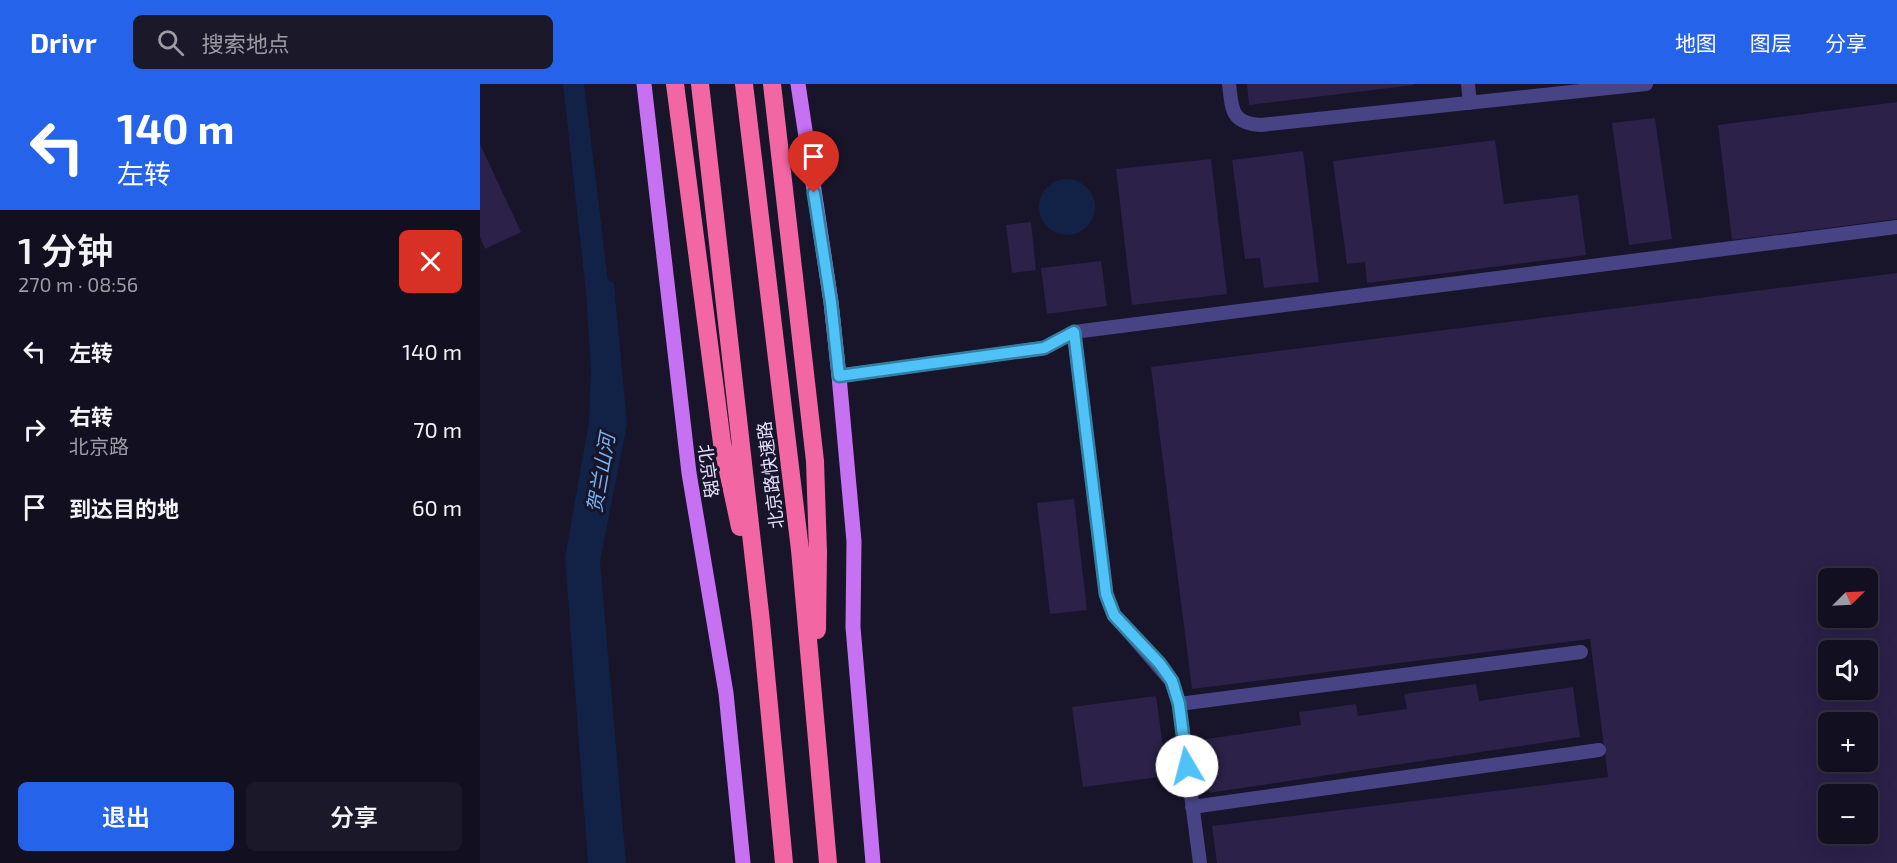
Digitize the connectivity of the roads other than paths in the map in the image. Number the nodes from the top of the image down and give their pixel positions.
1 (644, 84) edge
2 (675, 84) edge
3 (700, 84) edge
4 (744, 84) edge
5 (772, 84) edge
6 (798, 84) edge
7 (1229, 84) edge
8 (1468, 84) edge
9 (1646, 84) edge
10 (1470, 103) junction
11 (1897, 227) edge
12 (1074, 332) junction
13 (839, 376) junction
14 (761, 622) junction
15 (1581, 652) dead end
16 (1179, 704) junction
17 (815, 734) junction
18 (1599, 750) dead end
19 (1192, 807) junction
20 (743, 863) edge
21 (784, 863) edge
22 (828, 863) edge
23 (873, 863) edge
24 (1200, 863) edge

1 - 20 main road, 北京路
2 - 14 highway
3 - 14 highway, 北京路快速路
4 - 17 highway, 北京路快速路
5 - 17 highway
6 - 13 main road
7 - 10 lane
8 - 10 lane
9 - 10 lane
11 - 12 lane
12 - 13 lane
12 - 16 lane
13 - 23 main road
14 - 21 highway, 北京路快速路
15 - 16 lane
16 - 19 lane
17 - 22 highway, 北京路快速路
18 - 19 lane
19 - 24 lane

